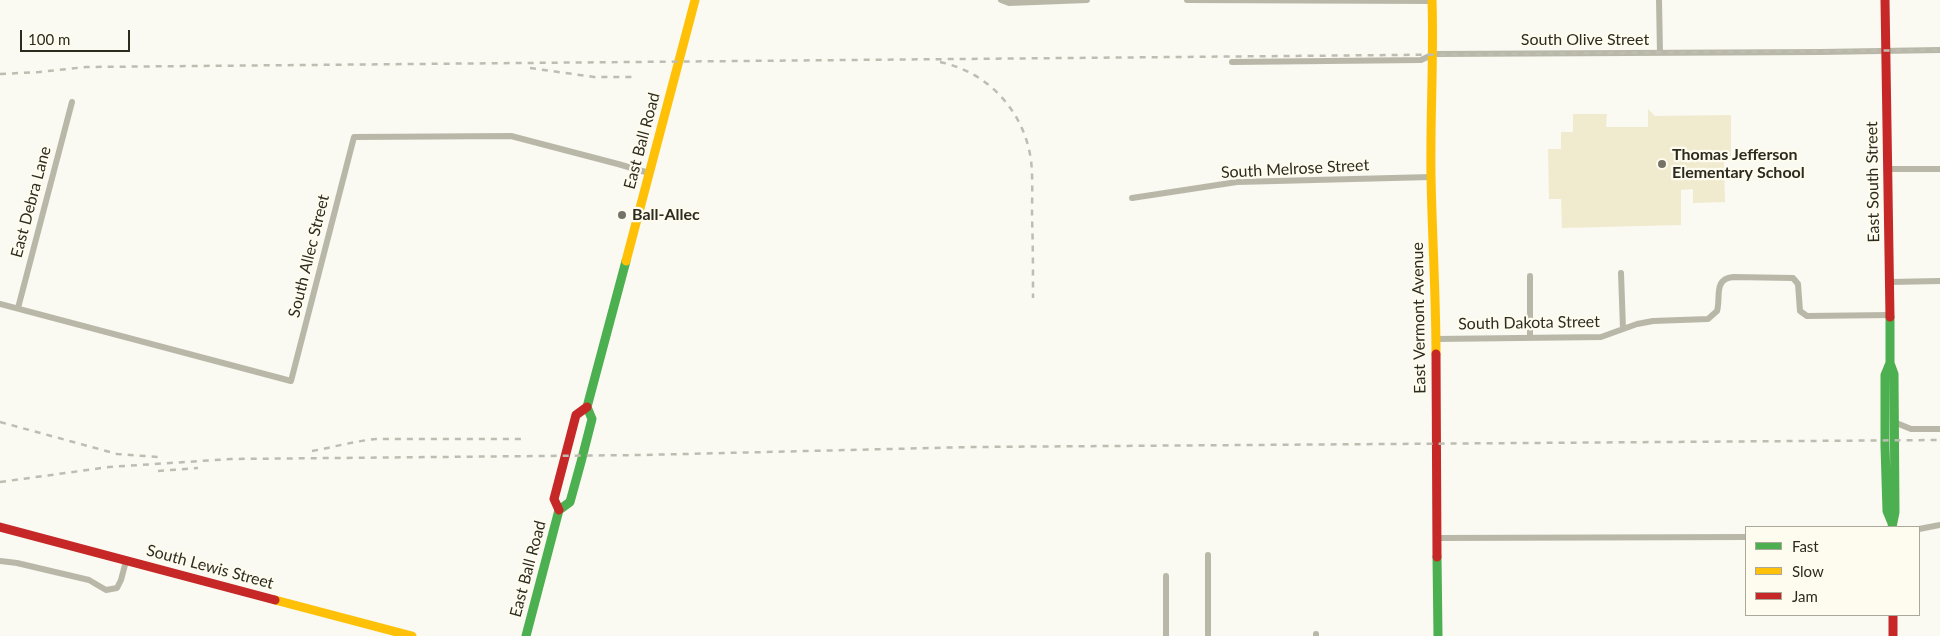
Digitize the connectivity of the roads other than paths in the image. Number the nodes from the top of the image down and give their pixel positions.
1 (695, 0) edge
2 (1087, 0) edge
3 (1187, 0) edge
4 (1345, 0) edge
5 (1659, 0) edge
6 (1885, 0) edge
7 (1002, 1) edge
8 (1056, 1) edge
9 (1263, 1) edge
10 (1432, 1) edge
11 (1887, 50) junction
12 (1940, 50) edge
13 (1660, 53) junction
14 (1434, 54) junction
15 (1232, 62) dead end
16 (72, 102) dead end
17 (1888, 169) junction
18 (1940, 169) edge
19 (649, 174) junction
20 (1431, 177) junction
21 (1132, 198) dead end
22 (1621, 273) dead end
23 (1530, 276) dead end
24 (1890, 282) junction
25 (1940, 282) edge
26 (0, 304) edge
27 (18, 308) junction
28 (1890, 315) junction
29 (1623, 329) junction
30 (1530, 337) junction
31 (1436, 339) junction
32 (1890, 363) junction
33 (587, 407) junction
34 (1894, 422) junction
35 (1940, 429) edge
36 (560, 510) junction
37 (1940, 525) edge
38 (1892, 526) edge
39 (0, 527) edge
40 (1920, 530) edge
41 (1745, 537) edge
42 (1437, 538) junction
43 (1208, 555) dead end
44 (0, 561) edge
45 (126, 561) junction
46 (1166, 576) dead end
47 (1893, 616) edge
48 (412, 636) edge
49 (526, 636) edge
50 (1166, 636) edge
51 (1208, 636) edge
52 (1438, 636) edge
53 (1893, 636) edge

1 - 19 street, East Ball Road
2 - 8 street
3 - 9 street
4 - 9 street
4 - 10 street
5 - 13 street
6 - 11 street, East South Street
7 - 8 street
10 - 14 street, East Vermont Avenue
11 - 12 street, South Olive Street
11 - 13 street, South Olive Street
11 - 17 street, East South Street
13 - 14 street, South Olive Street
14 - 15 street, South Olive Street
14 - 20 street, East Vermont Avenue
16 - 27 street, East Debra Lane
17 - 18 street
17 - 24 street, East South Street
19 - 27 street, South Allec Street
19 - 33 street, East Ball Road
20 - 21 street, South Melrose Street
20 - 31 street, East Vermont Avenue
22 - 29 street
23 - 30 street
24 - 25 street
24 - 28 street, East South Street
26 - 27 street, South Allec Street
28 - 29 street, South Dakota Street
28 - 32 street, East South Street
29 - 30 street, South Dakota Street
30 - 31 street, South Dakota Street
31 - 42 street, East Vermont Avenue
32 - 34 street, East South Street
32 - 38 street, East South Street
33 - 36 street, East Ball Road
33 - 36 street, East Ball Road
34 - 35 street
34 - 38 street, East South Street
36 - 49 street, East Ball Road
37 - 40 street
39 - 45 street, South Lewis Street
41 - 42 street
42 - 52 street, East Vermont Avenue
43 - 51 street
44 - 45 street
45 - 48 street, South Lewis Street
46 - 50 street
47 - 53 street

